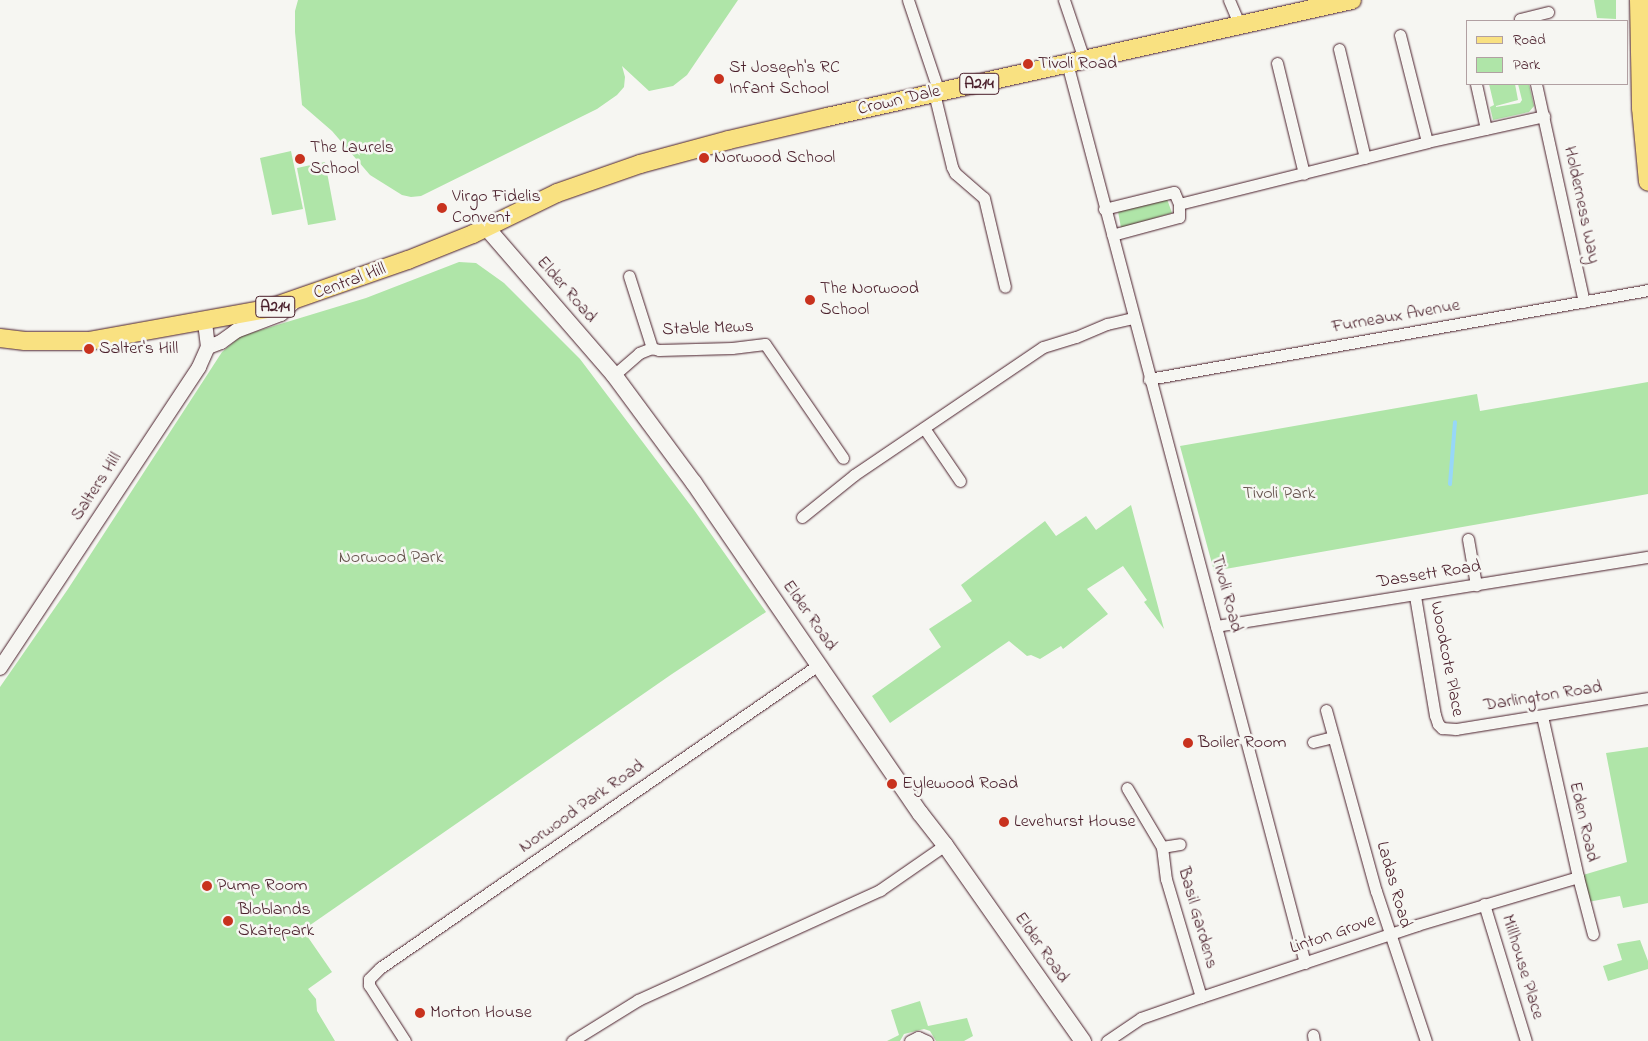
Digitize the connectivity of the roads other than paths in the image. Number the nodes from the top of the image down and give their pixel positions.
1 (908, 0) edge
2 (1064, 0) edge
3 (1229, 0) edge
4 (1352, 0) edge
5 (1639, 0) edge
6 (1548, 12) dead end
7 (1521, 20) edge
8 (1238, 24) junction
9 (1400, 35) dead end
10 (1339, 49) dead end
11 (1084, 59) junction
12 (1067, 63) junction
13 (1277, 63) dead end
14 (1476, 85) edge
15 (1536, 85) edge
16 (937, 93) junction
17 (1544, 116) junction
18 (1486, 129) junction
19 (1427, 142) junction
20 (1364, 158) junction
21 (1304, 174) junction
22 (1648, 178) edge
23 (1648, 182) edge
24 (1179, 204) junction
25 (1104, 210) junction
26 (486, 227) junction
27 (1112, 235) junction
28 (629, 276) dead end
29 (1004, 286) dead end
30 (1648, 290) edge
31 (295, 301) junction
32 (1584, 302) junction
33 (1133, 318) junction
34 (205, 322) junction
35 (0, 338) edge
36 (208, 347) junction
37 (652, 348) junction
38 (614, 374) junction
39 (1149, 379) junction
40 (924, 428) junction
41 (843, 458) dead end
42 (960, 481) dead end
43 (802, 517) dead end
44 (1468, 539) dead end
45 (1648, 558) edge
46 (1476, 586) junction
47 (1415, 596) junction
48 (1216, 626) junction
49 (818, 665) junction
50 (0, 668) edge
51 (1648, 698) edge
52 (1326, 710) dead end
53 (1542, 716) junction
54 (1442, 728) joint
55 (1333, 737) junction
56 (1313, 742) dead end
57 (1127, 788) dead end
58 (1180, 844) dead end
59 (945, 845) junction
60 (1162, 847) junction
61 (1578, 877) junction
62 (1484, 904) junction
63 (1389, 934) junction
64 (1593, 934) dead end
65 (1305, 963) junction
66 (1201, 996) junction
67 (405, 1041) edge
68 (572, 1041) edge
69 (910, 1041) edge
70 (927, 1041) edge
71 (1083, 1041) edge
72 (1107, 1041) edge
73 (1426, 1041) edge
74 (1526, 1041) edge

1 - 16 street
2 - 11 street
3 - 8 street
4 - 8 main road, Crown Dale / A214
5 - 22 main road
6 - 7 street
8 - 11 main road, Crown Dale / A214
9 - 19 street
10 - 20 street
11 - 12 main road, Crown Dale / A214
12 - 16 main road, Crown Dale / A214
12 - 25 street, Tivoli Road
13 - 21 street
14 - 18 street
15 - 17 street, Holderness Way
16 - 26 main road, Crown Dale / A214
16 - 29 street
17 - 18 street
17 - 32 street, Holderness Way
18 - 19 street
19 - 20 street
20 - 21 street
21 - 24 street
22 - 23 main road
24 - 25 street
24 - 27 street
25 - 27 street, Tivoli Road
26 - 31 main road, Central Hill / A214
26 - 38 main road, Elder Road
27 - 33 street, Tivoli Road
28 - 37 street
30 - 32 street, Furneaux Avenue
31 - 34 main road, Central Hill / A214
31 - 36 street
32 - 39 street, Furneaux Avenue
33 - 39 street, Tivoli Road
33 - 40 street
34 - 35 main road, Central Hill / A214
34 - 36 street
36 - 50 street, Salters Hill
37 - 38 street, Stable Mews
37 - 41 street, Stable Mews
38 - 49 main road, Elder Road
39 - 48 street, Tivoli Road
40 - 42 street
40 - 43 street
44 - 46 street
45 - 46 street, Dassett Road
46 - 47 street, Dassett Road
47 - 48 street, Dassett Road
47 - 54 street, Woodcote Place
48 - 65 street, Tivoli Road
49 - 59 main road, Elder Road
49 - 67 street, Norwood Park Road
51 - 53 street, Darlington Road
52 - 55 street, Ladas Road
53 - 54 street, Darlington Road
53 - 61 street, Eden Road
55 - 56 street
55 - 63 street, Ladas Road
57 - 60 street, Basil Gardens
58 - 60 street, Basil Gardens
59 - 68 street
59 - 71 main road, Elder Road
60 - 66 street, Basil Gardens
61 - 62 street, Linton Grove
61 - 64 street, Eden Road
62 - 63 street, Linton Grove
62 - 74 street, Millhouse Place
63 - 65 street, Linton Grove
63 - 73 street, Ladas Road
65 - 66 street, Linton Grove
66 - 72 street, Linton Grove
69 - 70 street

